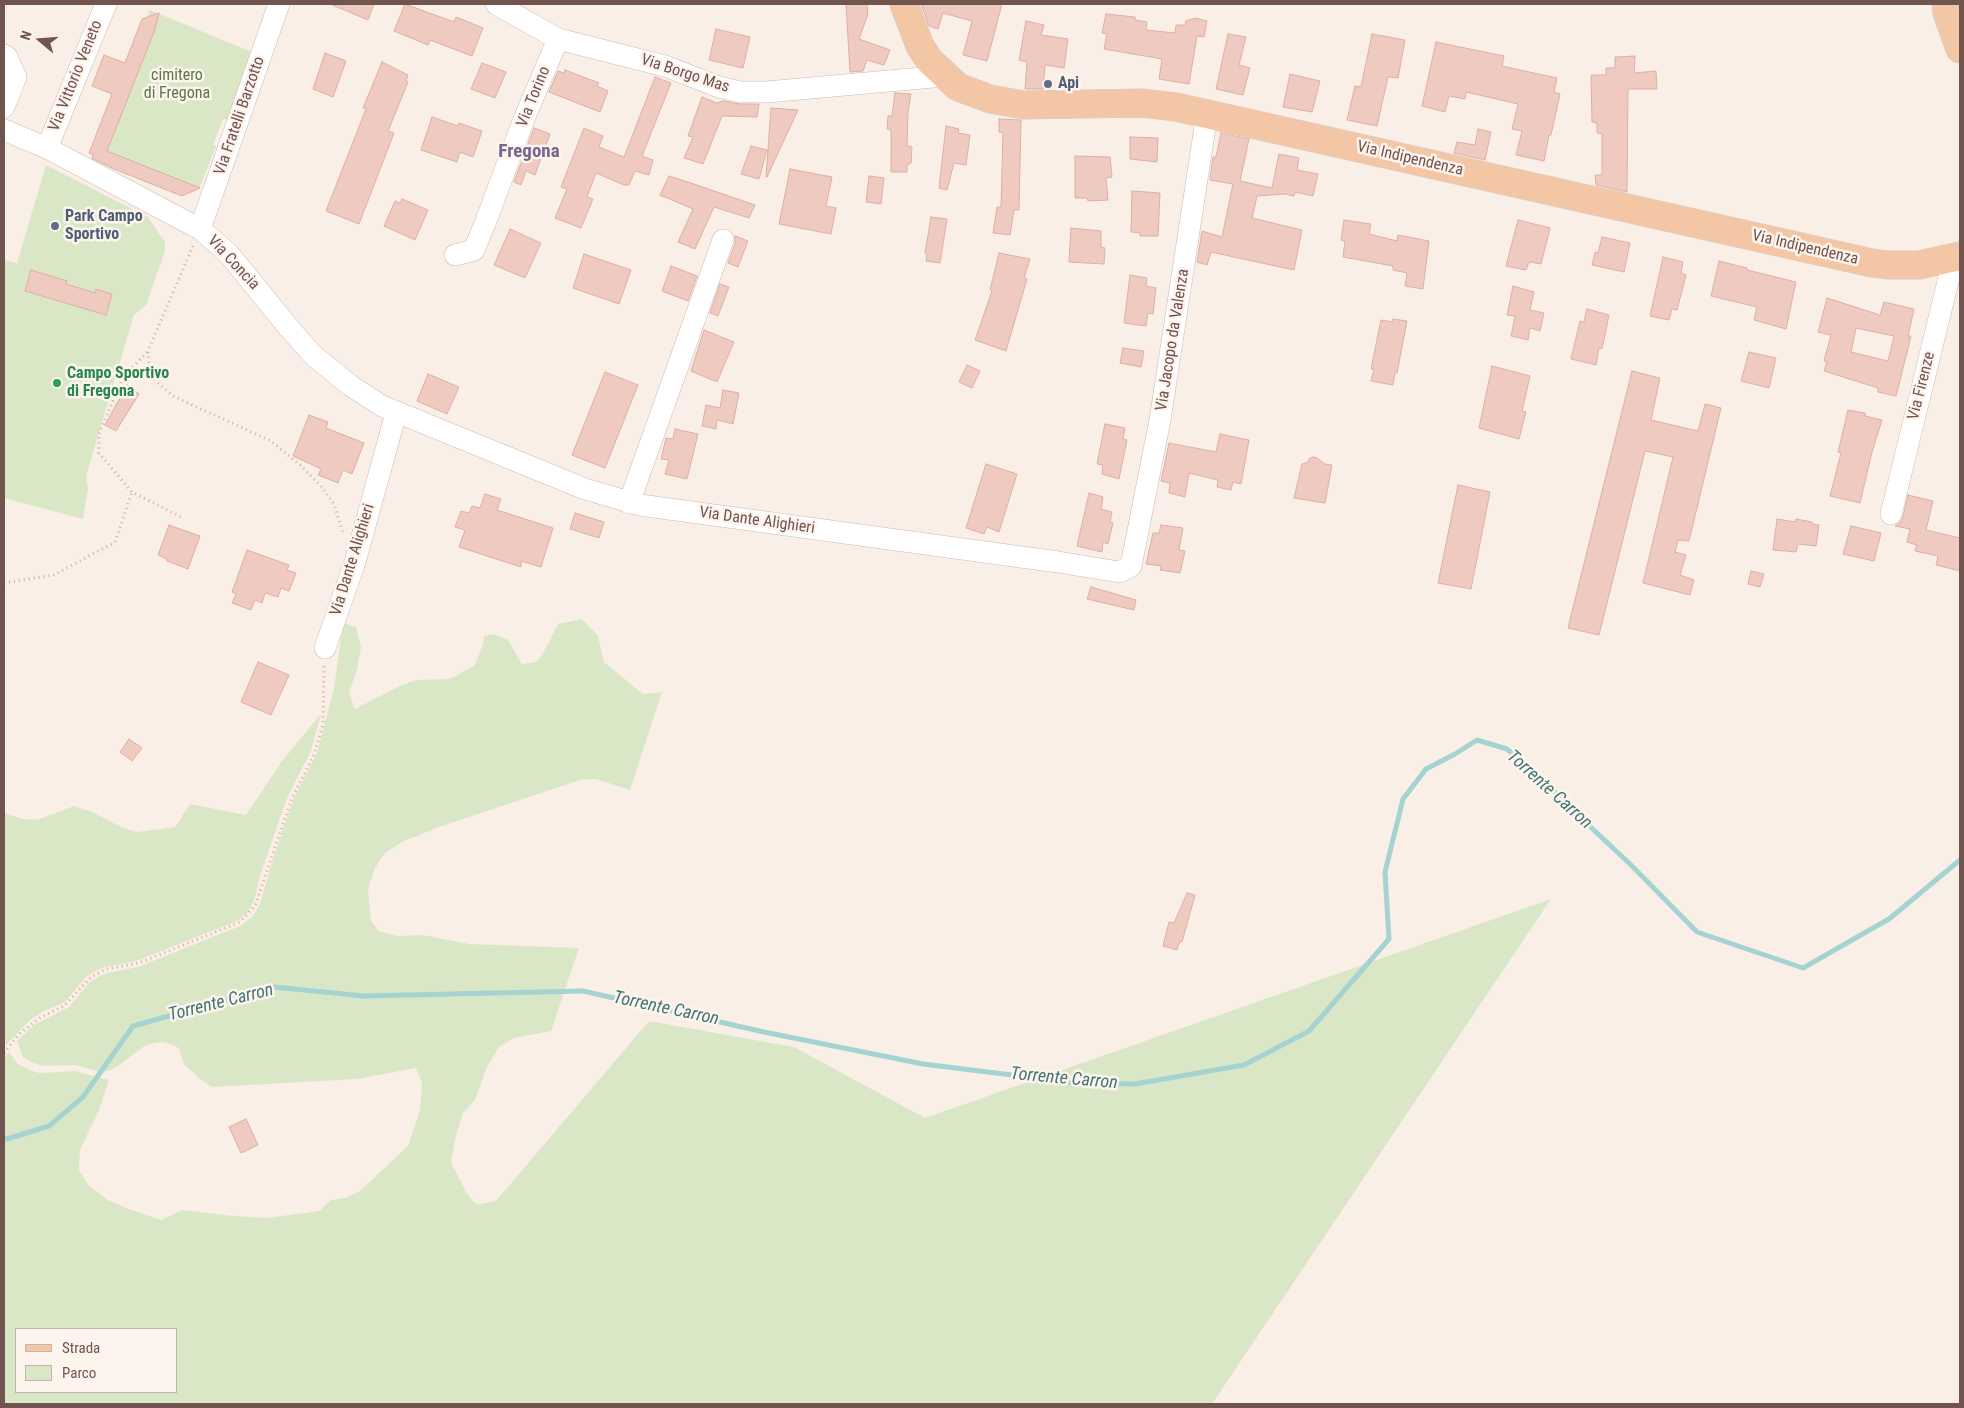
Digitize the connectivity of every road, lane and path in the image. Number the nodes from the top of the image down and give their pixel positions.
1 (106, 4) edge
2 (279, 4) edge
3 (496, 4) edge
4 (904, 4) edge
5 (1946, 4) edge
6 (558, 39) junction
7 (1960, 49) edge
8 (4, 55) edge
9 (944, 76) junction
10 (4, 107) edge
11 (1208, 114) junction
12 (4, 130) edge
13 (47, 148) junction
14 (200, 229) junction
15 (723, 240) dead end
16 (455, 255) dead end
17 (1957, 257) edge
18 (148, 351) junction
19 (389, 410) junction
20 (132, 492) junction
21 (629, 503) junction
22 (1891, 514) dead end
23 (182, 517) dead end
24 (346, 542) dead end
25 (1131, 566) joint
26 (4, 583) edge
27 (325, 648) joint
28 (4, 1053) edge

1 - 13 street, Via Vittorio Veneto
2 - 14 street, Via Fratelli Barzotto
3 - 6 street, Via Borgo Mas
4 - 9 main road, Via Indipendenza
5 - 7 main road
6 - 9 street, Via Borgo Mas
6 - 16 street, Via Torino
8 - 10 street
9 - 11 main road, Via Indipendenza
11 - 17 main road, Via Indipendenza
11 - 25 street, Via Jacopo da Valenza
12 - 13 street, Via Concia
13 - 14 street, Via Concia
14 - 18 path
14 - 19 street, Via Concia
15 - 21 street
17 - 22 street, Via Firenze
18 - 20 path
18 - 24 path
19 - 21 street, Via Dante Alighieri
19 - 27 street, Via Dante Alighieri
20 - 23 path
20 - 26 path
21 - 25 street, Via Dante Alighieri
27 - 28 path

